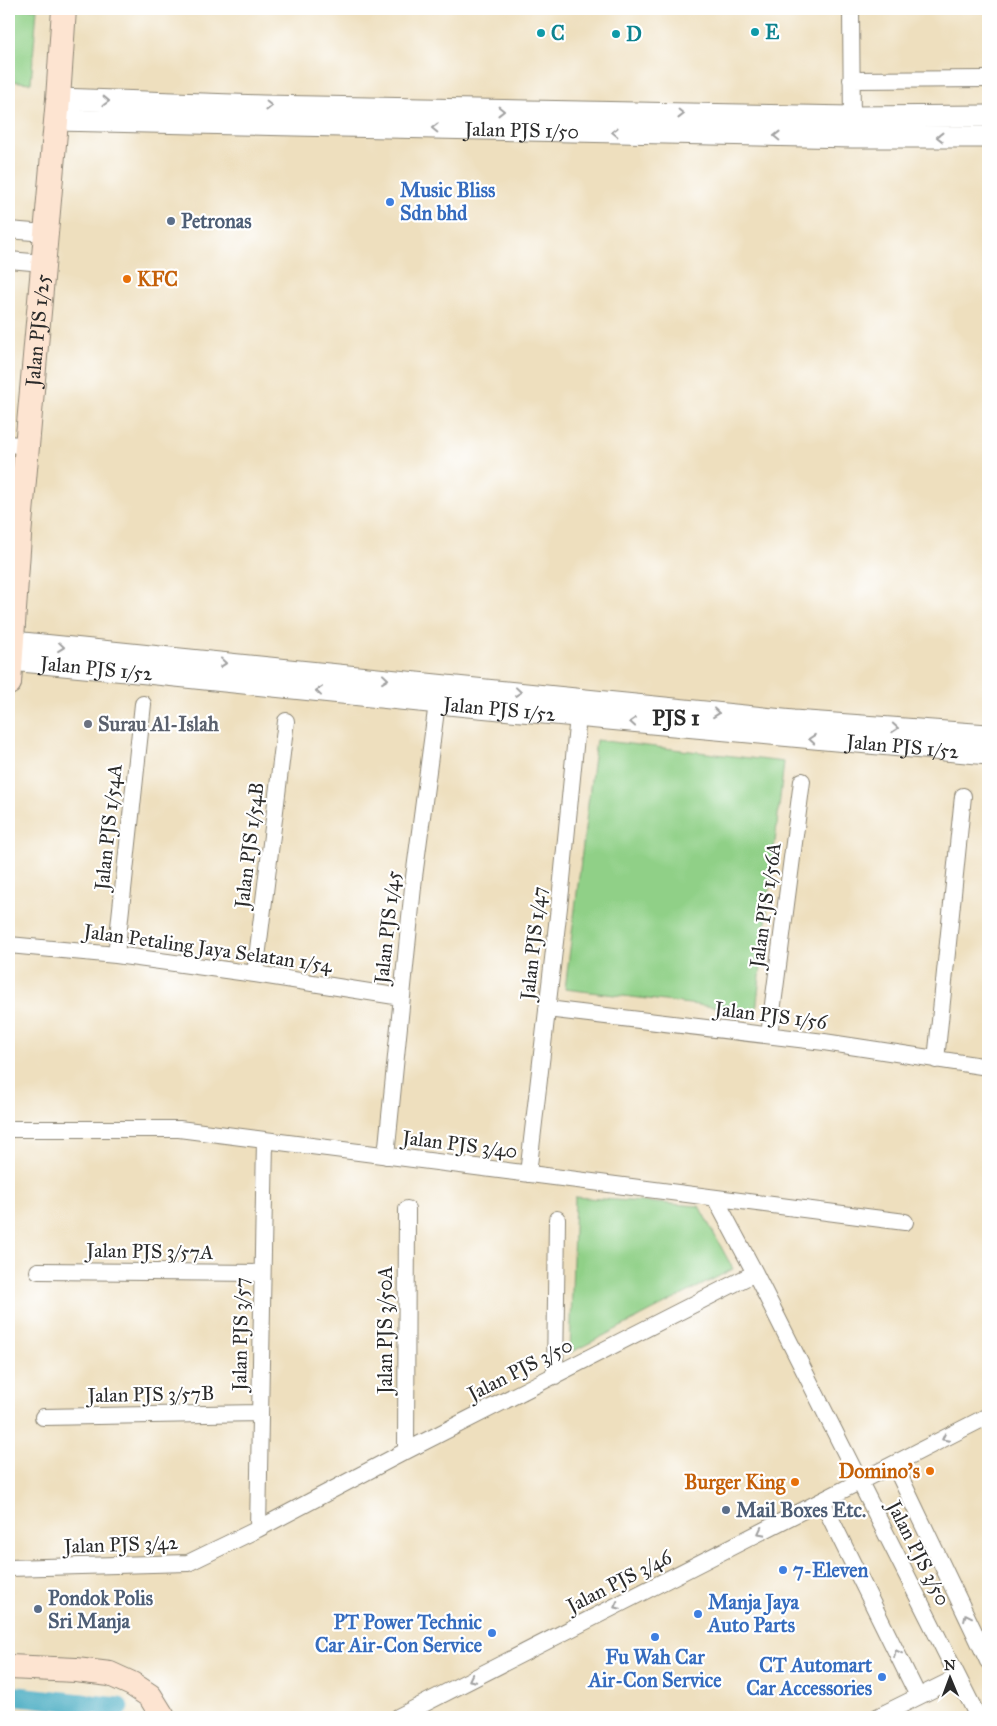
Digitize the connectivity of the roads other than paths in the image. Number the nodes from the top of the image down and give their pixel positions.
1 (64, 9) edge
2 (851, 9) edge
3 (988, 79) edge
4 (851, 80) junction
5 (57, 109) junction
6 (988, 116) edge
7 (852, 127) junction
8 (988, 137) edge
9 (9, 230) edge
10 (45, 233) junction
11 (9, 260) edge
12 (43, 263) junction
13 (18, 445) edge
14 (11, 662) edge
15 (438, 694) junction
16 (469, 697) junction
17 (143, 704) dead end
18 (578, 716) junction
19 (286, 721) dead end
20 (986, 744) edge
21 (802, 781) dead end
22 (963, 796) dead end
23 (9, 945) edge
24 (116, 955) junction
25 (255, 974) junction
26 (401, 997) junction
27 (548, 1009) junction
28 (769, 1035) junction
29 (936, 1060) junction
30 (988, 1067) edge
31 (9, 1129) edge
32 (265, 1140) junction
33 (386, 1156) junction
34 (528, 1174) junction
35 (715, 1198) junction
36 (407, 1209) dead end
37 (557, 1219) dead end
38 (905, 1222) dead end
39 (38, 1271) dead end
40 (262, 1273) junction
41 (755, 1274) junction
42 (555, 1376) junction
43 (260, 1413) junction
44 (988, 1416) edge
45 (43, 1417) dead end
46 (406, 1451) junction
47 (894, 1464) junction
48 (859, 1482) junction
49 (332, 1490) joint
50 (822, 1501) junction
51 (258, 1529) junction
52 (9, 1568) edge
53 (988, 1661) edge
54 (15, 1662) edge
55 (958, 1677) junction
56 (918, 1696) junction
57 (163, 1717) edge
58 (398, 1717) edge
59 (877, 1717) edge
60 (978, 1717) edge

1 - 5 main road, Jalan PJS 1/25
2 - 4 street
3 - 4 street
4 - 7 street
5 - 7 street, Jalan PJS 1/50
5 - 10 main road, Jalan PJS 1/25
6 - 7 street, Jalan PJS 1/50
8 -> 7 street, Jalan PJS 1/50
9 - 10 street
10 - 12 main road, Jalan PJS 1/25
11 - 12 street
12 - 13 main road, Jalan PJS 1/25
13 - 14 main road, Jalan PJS 1/25
14 - 15 street, Jalan PJS 1/52
15 - 16 street, Jalan PJS 1/52
15 - 26 street, Jalan PJS 1/45
16 - 18 street, Jalan PJS 1/52
16 -> 20 street, Jalan PJS 1/52
17 - 24 street, Jalan PJS 1/54A
20 -> 18 street, Jalan PJS 1/52
18 - 27 street, Jalan PJS 1/47
19 - 25 street, Jalan PJS 1/54B
21 - 28 street, Jalan PJS 1/56A
22 - 29 street
23 - 24 street, Jalan Petaling Jaya Selatan 1/54
24 - 25 street, Jalan Petaling Jaya Selatan 1/54
25 - 26 street, Jalan Petaling Jaya Selatan 1/54
26 - 33 street, Jalan PJS 1/45
27 - 28 street, Jalan PJS 1/56
27 - 34 street, Jalan PJS 1/47
28 - 29 street, Jalan PJS 1/56
29 - 30 street, Jalan PJS 1/56
31 - 32 street, Jalan PJS 3/40
32 - 33 street, Jalan PJS 3/40
32 - 40 street, Jalan PJS 3/57
33 - 34 street, Jalan PJS 3/40
34 - 35 street, Jalan PJS 3/40
35 - 38 street, Jalan PJS 3/40
35 - 41 street, Jalan PJS 3/50
36 - 46 street, Jalan PJS 3/50A
37 - 42 street
39 - 40 street, Jalan PJS 3/57A
40 - 43 street, Jalan PJS 3/57
41 - 42 street, Jalan PJS 3/50
41 - 48 street, Jalan PJS 3/50
42 - 46 street, Jalan PJS 3/50
43 - 45 street, Jalan PJS 3/57B
43 - 51 street, Jalan PJS 3/57
44 -> 47 street, Jalan PJS 3/46
46 - 49 street, Jalan PJS 3/50
47 - 48 street, Jalan PJS 3/46
53 -> 47 street
48 - 50 street, Jalan PJS 3/46
48 - 55 street, Jalan PJS 3/50
49 - 51 street, Jalan PJS 3/42
56 -> 50 street
50 -> 58 street, Jalan PJS 3/46
51 - 52 street, Jalan PJS 3/42
54 - 57 main road
55 - 56 street
55 - 60 street, Jalan PJS 3/50
56 - 59 street

